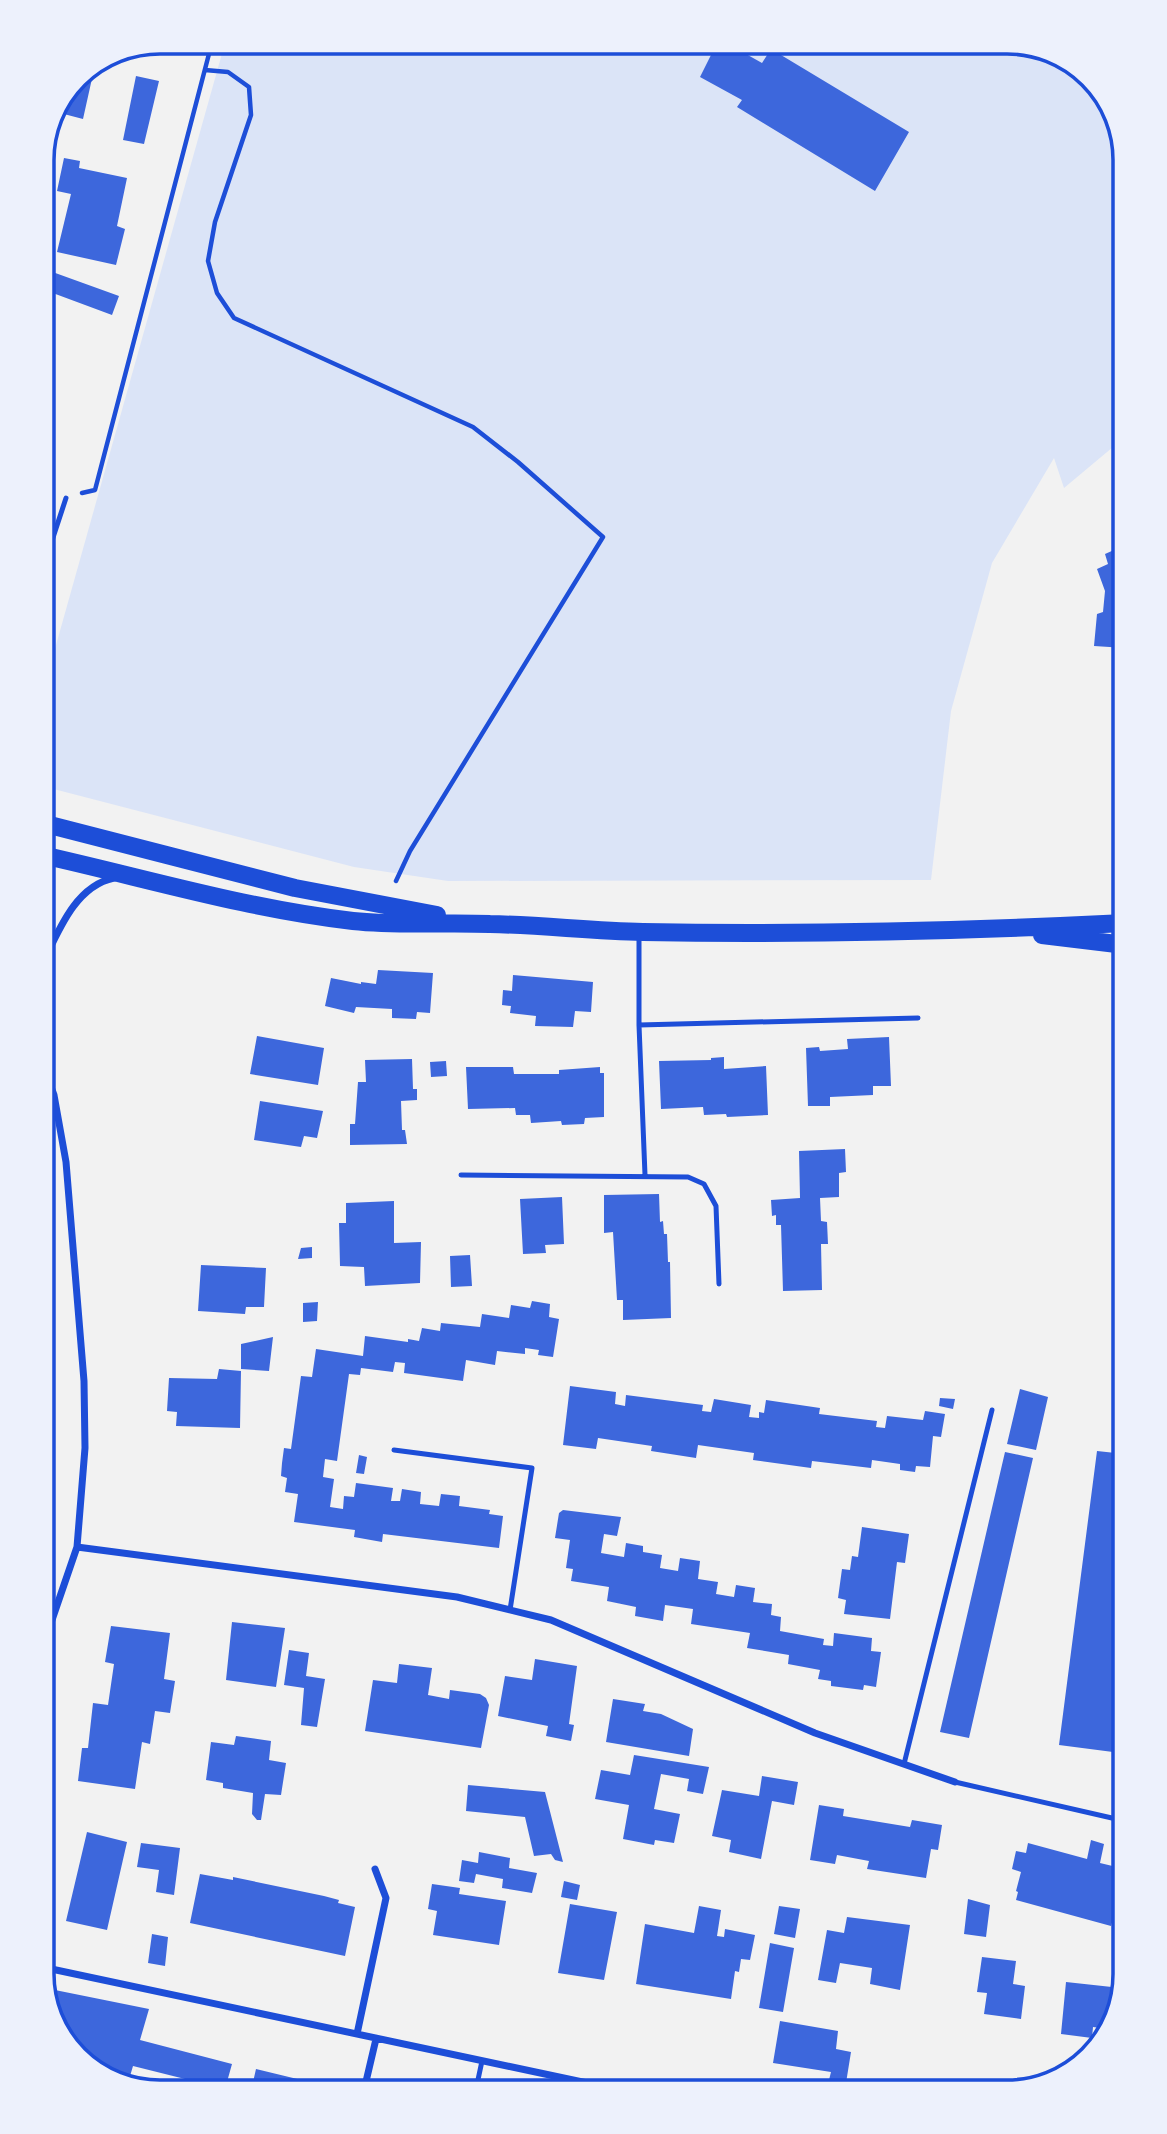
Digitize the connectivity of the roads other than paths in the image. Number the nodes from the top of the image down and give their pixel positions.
1 (66, 498) road end
2 (54, 534) edge
3 (54, 826) edge
4 (54, 858) edge
5 (126, 876) junction
6 (489, 924) junction
7 (1113, 924) edge
8 (994, 929) junction
9 (639, 932) junction
10 (54, 943) edge
11 (1113, 944) edge
12 (918, 1018) dead end
13 (639, 1025) junction
14 (54, 1095) edge
15 (461, 1175) dead end
16 (645, 1175) junction
17 (719, 1284) dead end
18 (992, 1410) dead end
19 (394, 1450) dead end
20 (76, 1548) junction
21 (510, 1610) junction
22 (54, 1613) edge
23 (904, 1764) junction
24 (955, 1782) joint
25 (1113, 1818) edge
26 (375, 1870) dead end
27 (54, 1970) edge
28 (357, 2034) junction
29 (376, 2039) junction
30 (482, 2061) junction
31 (366, 2080) edge
32 (478, 2080) edge
33 (573, 2080) edge

1 - 2 lane
3 - 6 main road
4 - 5 main road
5 - 6 main road
5 - 10 street
6 - 9 main road
7 - 8 main road
8 - 9 main road
8 - 11 main road
9 - 13 lane
12 - 13 lane
13 - 16 lane
14 - 20 street
15 - 16 lane
16 - 17 lane
18 - 23 lane
19 - 21 lane
20 - 21 street
20 - 22 street
21 - 23 street
23 - 24 street
24 - 25 lane
26 - 28 street
27 - 28 street
28 - 29 street
29 - 30 street
29 - 31 street
30 - 32 lane
30 - 33 street

